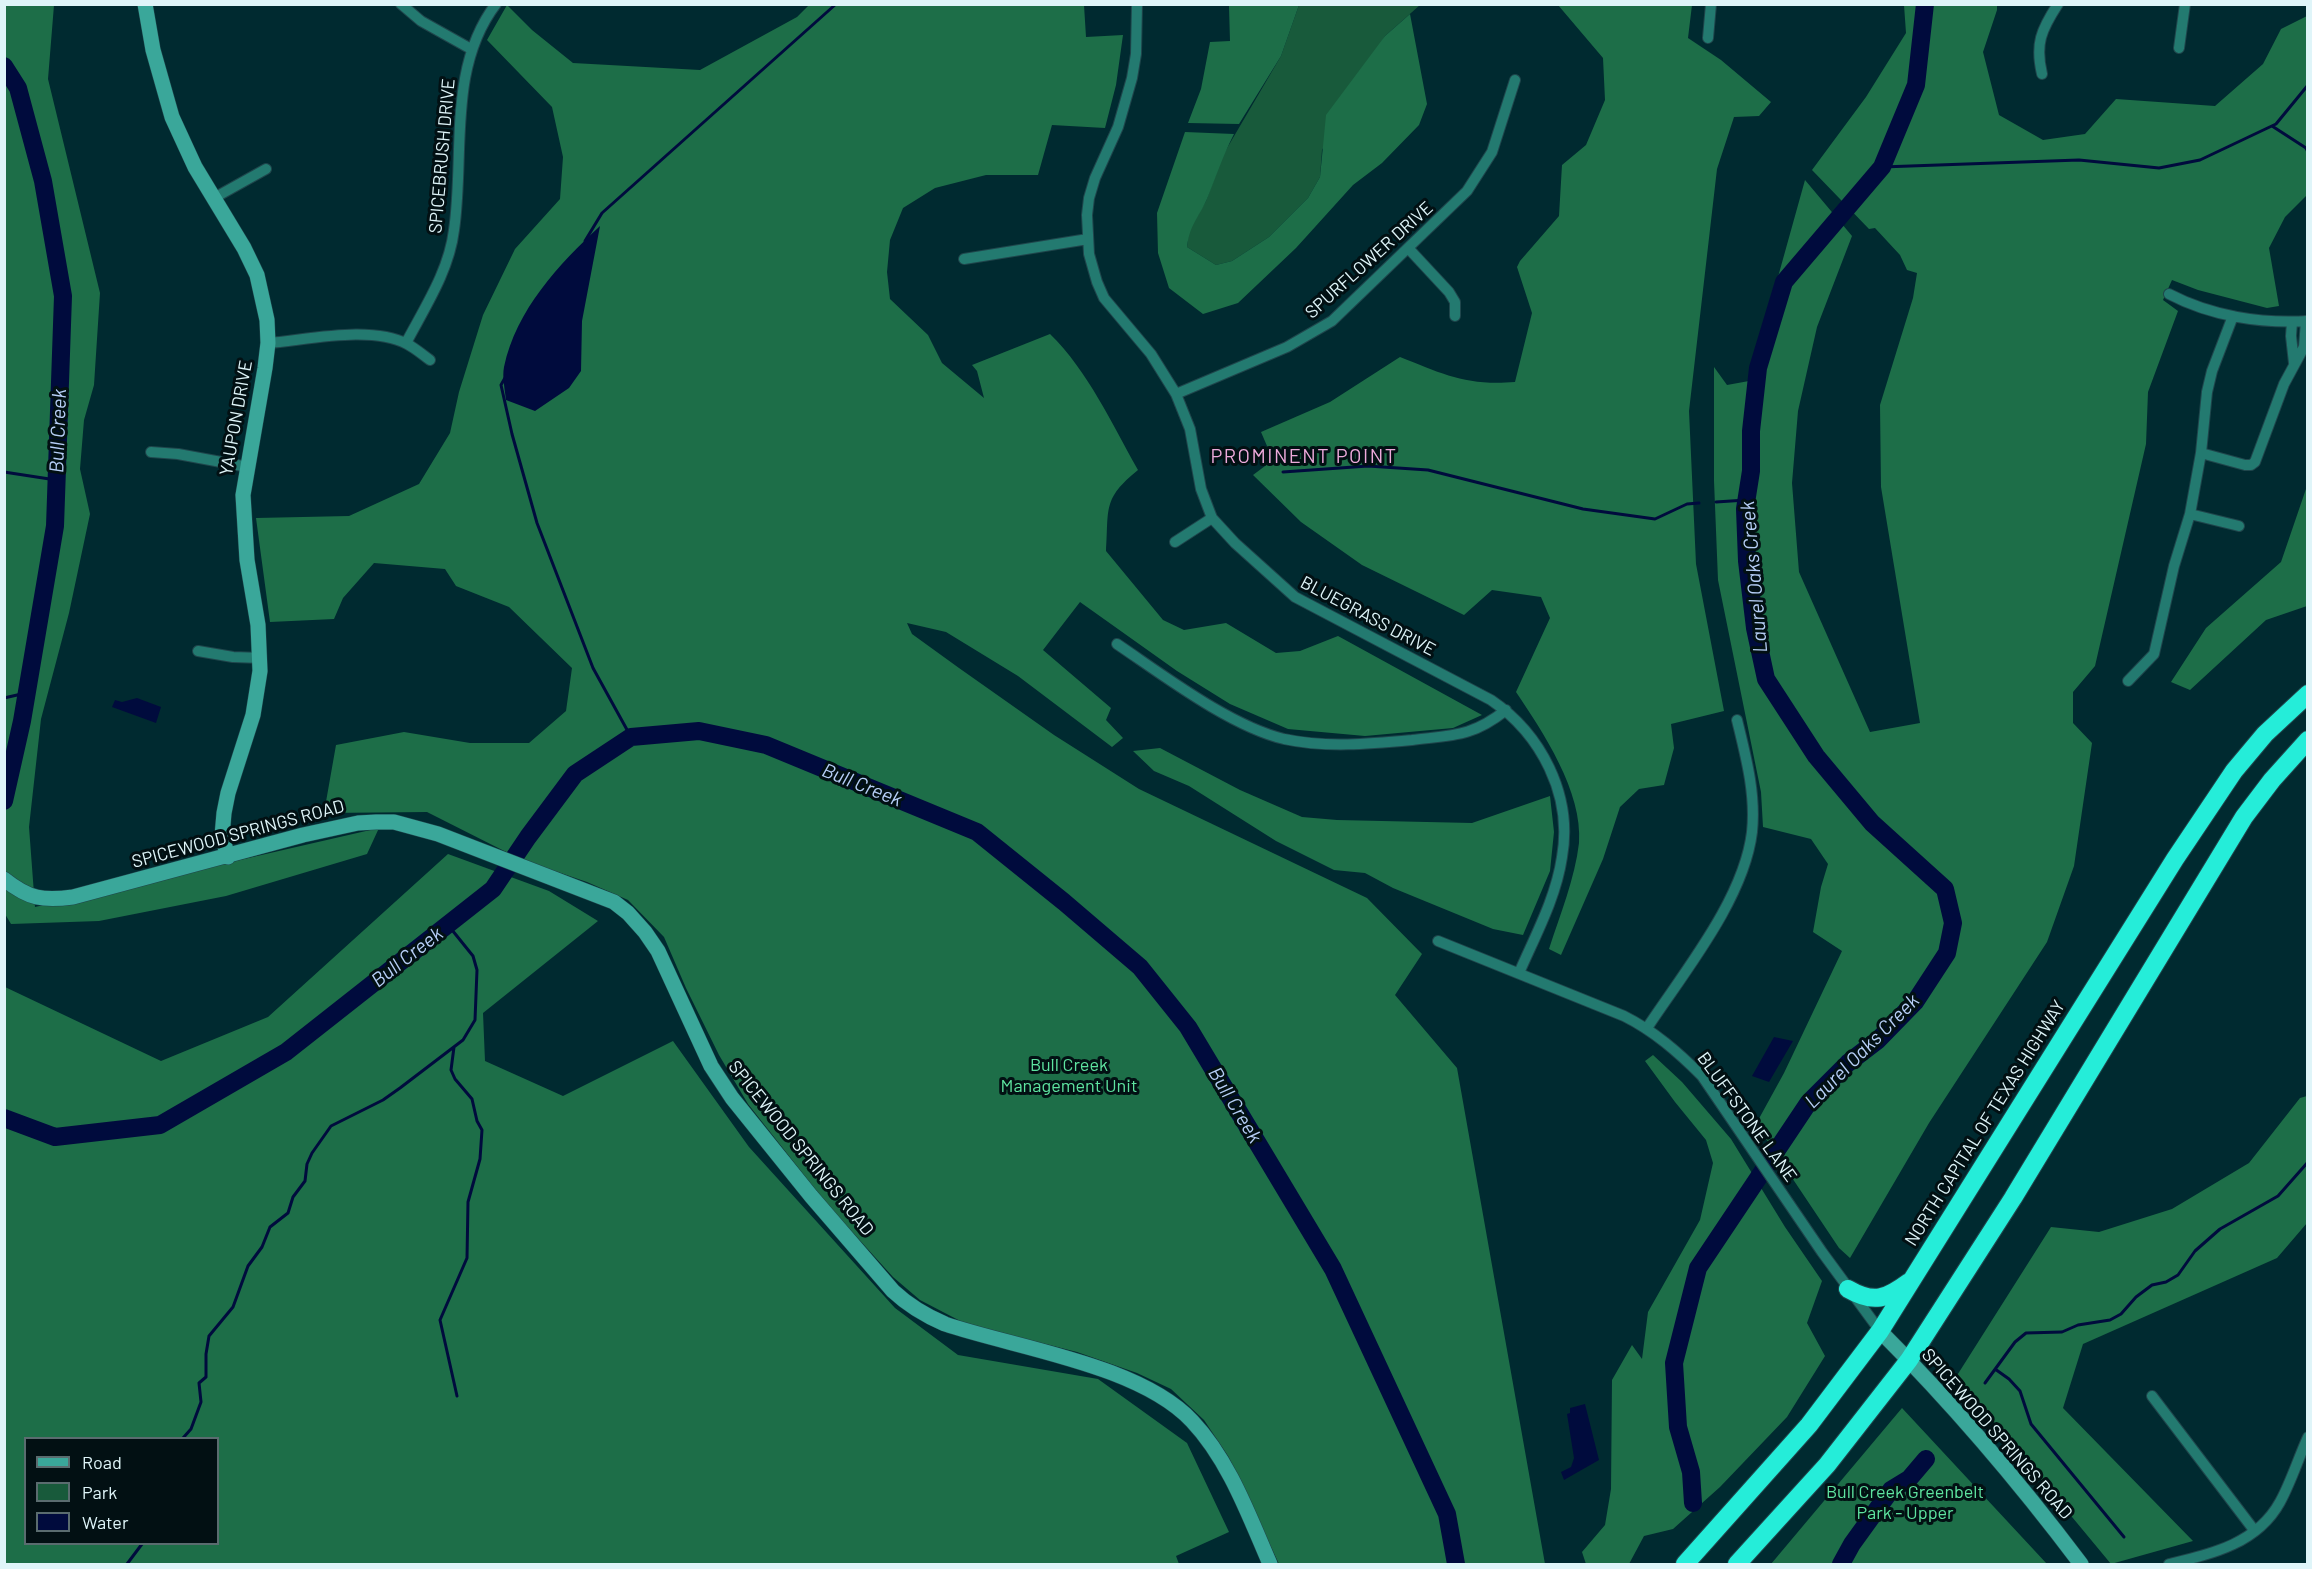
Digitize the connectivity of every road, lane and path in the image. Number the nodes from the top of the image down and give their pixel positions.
1 (145, 4) edge
2 (401, 4) edge
3 (496, 4) edge
4 (1137, 4) edge
5 (1711, 4) edge
6 (2058, 4) edge
7 (2185, 4) edge
8 (1708, 38) dead end
9 (2179, 48) dead end
10 (471, 49) junction
11 (2042, 74) dead end
12 (1515, 80) dead end
13 (266, 169) dead end
14 (214, 198) junction
15 (1088, 239) junction
16 (1409, 249) junction
17 (964, 259) dead end
18 (2169, 294) dead end
19 (1455, 316) dead end
20 (2233, 316) junction
21 (2307, 321) edge
22 (2292, 322) junction
23 (268, 343) junction
24 (406, 343) junction
25 (430, 360) dead end
26 (2294, 363) junction
27 (1176, 394) junction
28 (152, 452) dead end
29 (2201, 453) junction
30 (248, 467) junction
31 (2190, 514) junction
32 (1212, 518) junction
33 (2239, 526) dead end
34 (1175, 542) dead end
35 (1117, 644) dead end
36 (198, 651) dead end
37 (261, 658) junction
38 (2128, 681) dead end
39 (2307, 694) edge
40 (1506, 710) junction
41 (1737, 720) dead end
42 (2307, 741) edge
43 (228, 857) junction
44 (4, 879) edge
45 (1438, 940) dead end
46 (1519, 973) junction
47 (1647, 1028) junction
48 (1912, 1279) junction
49 (1848, 1289) junction
50 (1880, 1331) junction
51 (1909, 1360) junction
52 (2152, 1396) dead end
53 (2307, 1437) edge
54 (2254, 1530) junction
55 (1270, 1564) edge
56 (1685, 1564) edge
57 (1737, 1564) edge
58 (2080, 1564) edge
59 (2169, 1564) edge

1 - 14 main road, YAUPON DRIVE
2 - 10 street
3 - 10 street, SPICEBRUSH DRIVE
4 - 15 street, BLUEGRASS DRIVE
5 - 8 street
6 - 11 street
7 - 9 street
10 - 24 street, SPICEBRUSH DRIVE
12 - 16 street, SPURFLOWER DRIVE
13 - 14 street
14 - 23 main road, YAUPON DRIVE
15 - 17 street
15 - 27 street, BLUEGRASS DRIVE
16 - 19 street
16 - 27 street, SPURFLOWER DRIVE
18 - 20 street
20 - 22 street
20 - 29 street
21 - 22 street
21 - 26 street
22 - 26 street
23 - 24 street
23 - 30 main road, YAUPON DRIVE
24 - 25 street
26 - 29 street
27 - 32 street, BLUEGRASS DRIVE
28 - 30 street
29 - 31 street
30 - 37 main road, YAUPON DRIVE
31 - 33 street
31 - 38 street
32 - 34 street
32 - 40 street, BLUEGRASS DRIVE
35 - 40 street
36 - 37 street
37 - 43 main road, YAUPON DRIVE
39 - 48 highway, NORTH CAPITAL OF TEXAS HIGHWAY
40 - 46 street, BLUEGRASS DRIVE
41 - 47 street
42 - 51 highway
43 - 44 main road, SPICEWOOD SPRINGS ROAD
43 - 55 main road, SPICEWOOD SPRINGS ROAD
45 - 46 street, BLUFFSTONE LANE
46 - 47 street, BLUFFSTONE LANE
47 - 49 street, BLUFFSTONE LANE
48 - 49 highway
48 - 50 highway, NORTH CAPITAL OF TEXAS HIGHWAY
49 - 50 street, BLUFFSTONE LANE
50 - 51 main road, SPICEWOOD SPRINGS ROAD
50 - 56 highway, NORTH CAPITAL OF TEXAS HIGHWAY
51 - 57 highway
51 - 58 main road, SPICEWOOD SPRINGS ROAD
52 - 54 street
53 - 54 street
54 - 59 street

